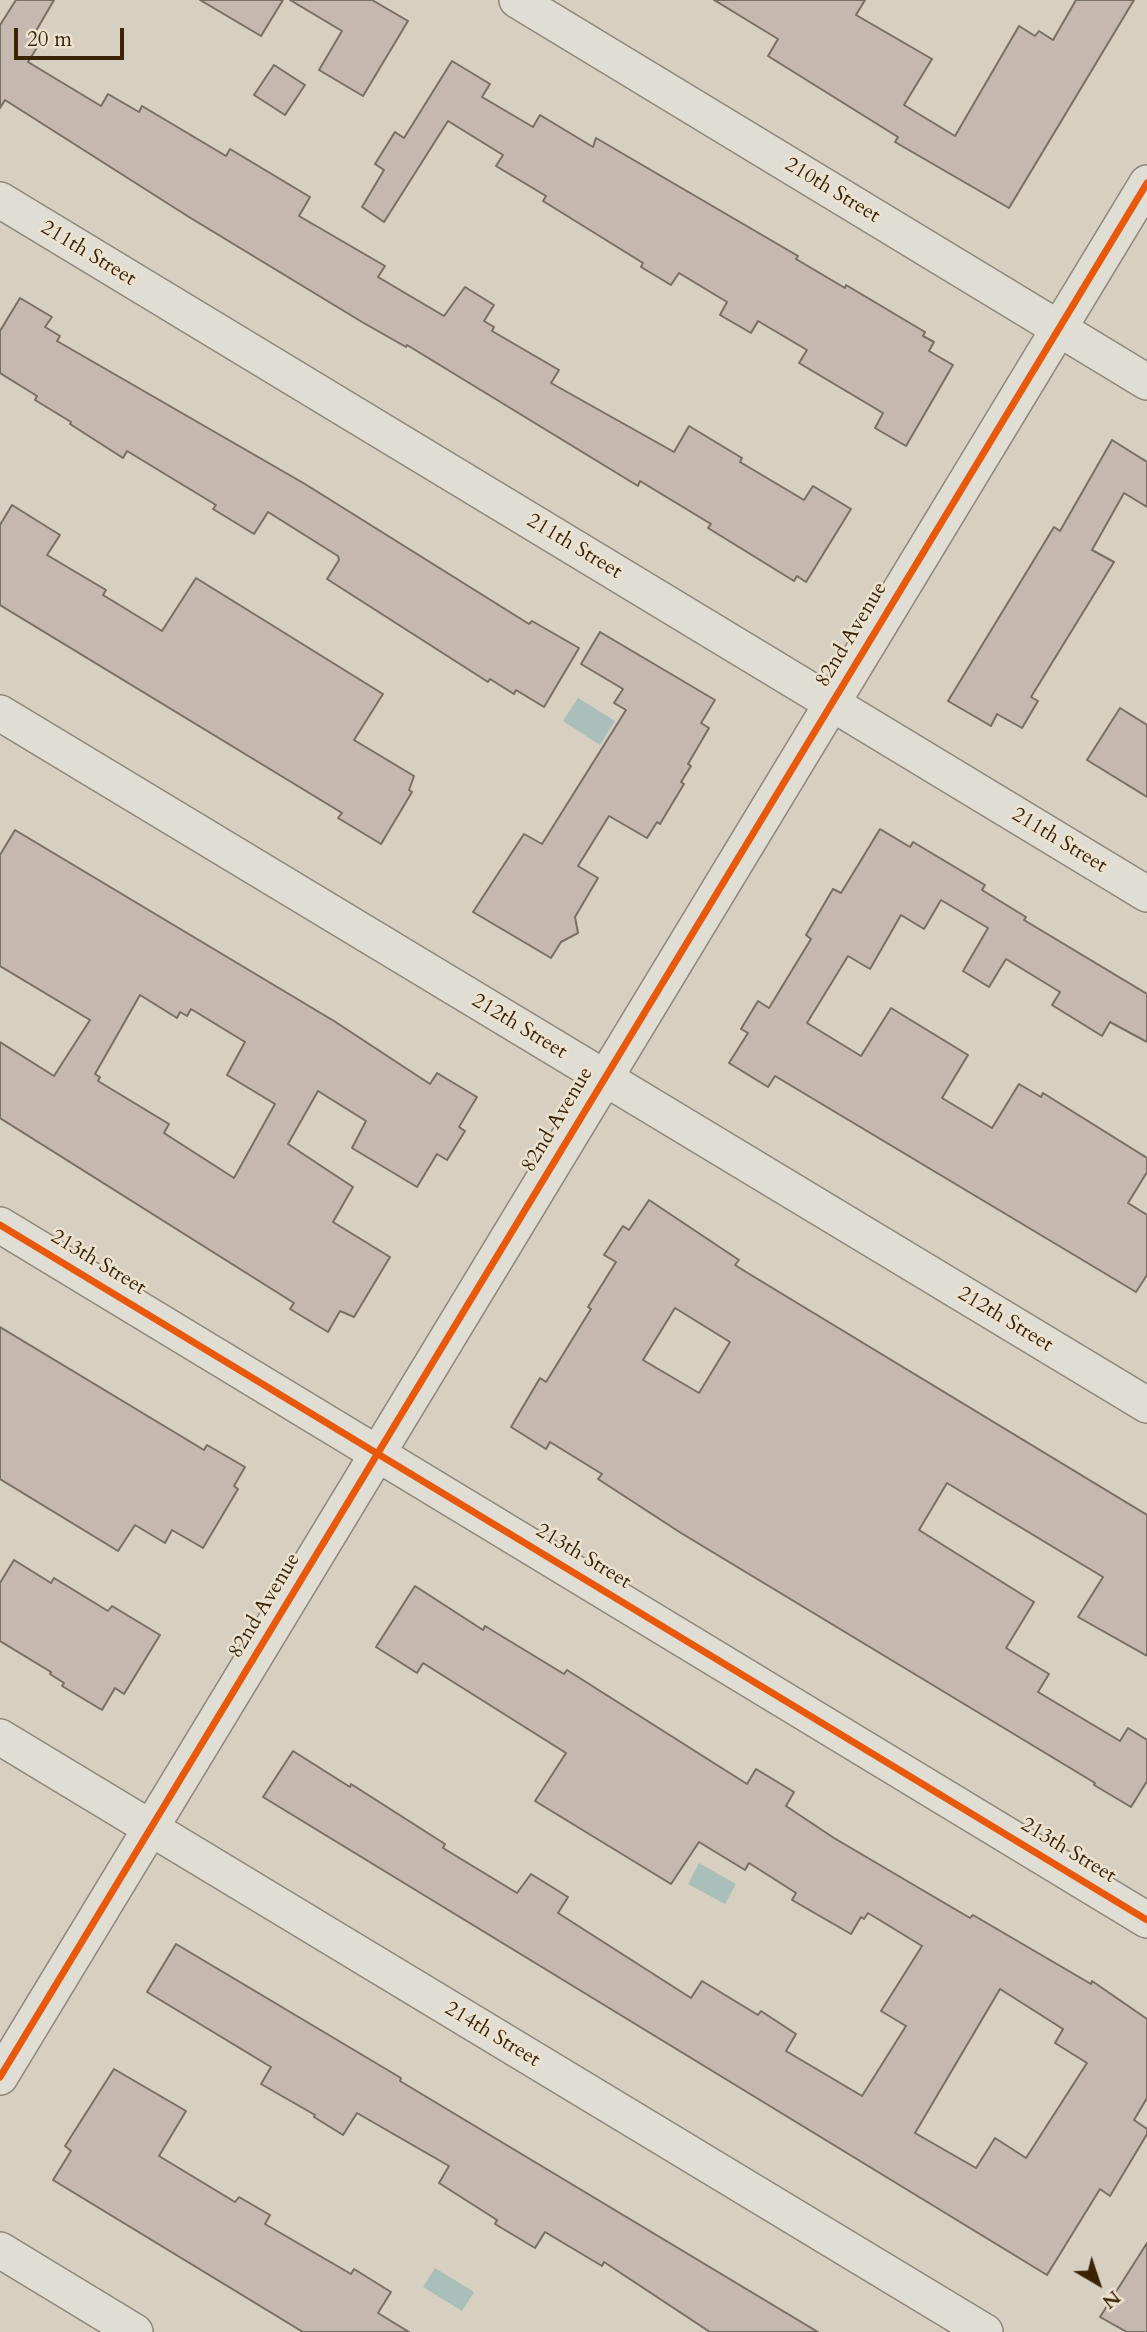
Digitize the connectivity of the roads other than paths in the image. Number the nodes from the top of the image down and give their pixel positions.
1 (517, 0) edge
2 (1147, 183) edge
3 (0, 200) edge
4 (1058, 328) junction
5 (1147, 382) edge
6 (831, 703) junction
7 (0, 713) edge
8 (1147, 894) edge
9 (604, 1078) junction
10 (0, 1225) edge
11 (1147, 1405) edge
12 (378, 1453) junction
13 (0, 1737) edge
14 (150, 1828) junction
15 (1147, 1920) edge
16 (0, 2077) edge
17 (0, 2250) edge
18 (135, 2332) edge
19 (985, 2332) edge

1 - 4 street, 210th Street
2 - 4 street, 82nd Avenue
3 - 6 street, 211th Street
4 - 5 street, 210th Street
4 - 6 street, 82nd Avenue
6 - 8 street, 211th Street
6 - 9 street, 82nd Avenue
7 - 9 street, 212th Street
9 - 11 street, 212th Street
9 - 12 street, 82nd Avenue
10 - 12 street, 213th Street
12 - 14 street, 82nd Avenue
12 - 15 street, 213th Street
13 - 14 street, 214th Street
14 - 16 street, 82nd Avenue
14 - 19 street, 214th Street
17 - 18 street

